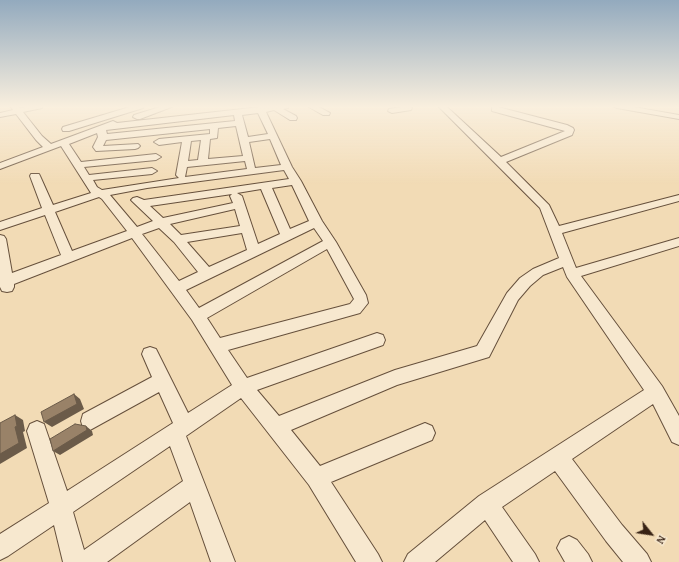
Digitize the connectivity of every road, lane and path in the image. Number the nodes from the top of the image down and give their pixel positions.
1 (35, 132) edge
2 (76, 132) edge
3 (96, 132) edge
4 (103, 132) edge
5 (124, 132) edge
6 (146, 132) edge
7 (159, 132) edge
8 (215, 132) edge
9 (242, 132) edge
10 (272, 132) edge
11 (470, 132) edge
12 (569, 132) edge
13 (137, 133) junction
14 (272, 136) junction
15 (206, 137) junction
16 (59, 139) junction
17 (187, 139) junction
18 (244, 140) junction
19 (159, 142) junction
20 (135, 146) junction
21 (204, 149) junction
22 (186, 150) junction
23 (156, 157) junction
24 (249, 158) junction
25 (132, 160) junction
26 (500, 161) junction
27 (203, 163) junction
28 (182, 165) junction
29 (0, 166) edge
30 (287, 167) junction
31 (152, 171) junction
32 (82, 172) junction
33 (253, 172) junction
34 (35, 176) dead end
35 (210, 178) junction
36 (296, 181) junction
37 (180, 182) junction
38 (147, 185) junction
39 (265, 185) junction
40 (127, 189) junction
41 (234, 190) junction
42 (101, 193) junction
43 (211, 194) junction
44 (679, 198) edge
45 (141, 204) junction
46 (239, 205) junction
47 (49, 210) junction
48 (316, 222) junction
49 (160, 223) junction
50 (0, 226) edge
51 (246, 229) junction
52 (554, 231) junction
53 (134, 232) junction
54 (287, 236) junction
55 (0, 239) edge
56 (178, 239) junction
57 (330, 242) junction
58 (679, 242) edge
59 (254, 252) junction
60 (68, 257) junction
61 (569, 267) junction
62 (208, 273) junction
63 (177, 288) junction
64 (197, 316) junction
65 (377, 340) dead end
66 (217, 346) junction
67 (150, 354) dead end
68 (162, 381) junction
69 (243, 388) junction
70 (656, 392) junction
71 (90, 421) dead end
72 (276, 427) junction
73 (179, 429) junction
74 (37, 431) dead end
75 (425, 432) dead end
76 (679, 435) edge
77 (558, 458) junction
78 (316, 478) junction
79 (194, 486) junction
80 (487, 504) junction
81 (61, 508) junction
82 (0, 548) edge
83 (75, 562) edge
84 (87, 562) edge
85 (223, 562) edge
86 (370, 562) edge
87 (416, 562) edge
88 (527, 562) edge
89 (639, 562) edge

1 - 16 street
2 - 16 street
3 - 16 street
4 - 20 street
5 - 13 street
6 - 13 street
7 - 19 street
8 - 15 street
9 - 18 street
10 - 14 street
11 - 26 street
12 - 26 street
13 - 20 street
14 - 18 street
14 - 30 street
15 - 17 street
15 - 21 street
16 - 29 street
16 - 32 street
17 - 19 street
17 - 22 street
18 - 24 street
19 - 23 street
20 - 25 street
21 - 22 street
21 - 27 street
22 - 28 street
23 - 25 street
23 - 31 street
24 - 27 street
24 - 33 street
25 - 32 street
26 - 52 street
27 - 28 street
28 - 37 street
30 - 33 street
30 - 36 street
31 - 32 street
31 - 38 street
32 - 42 street
33 - 35 street
34 - 47 street
35 - 37 street
35 - 43 street
36 - 39 street
36 - 48 street
37 - 38 street
38 - 40 street
39 - 41 street
39 - 54 street
40 - 42 street
40 - 45 street
41 - 43 street
41 - 46 street
42 - 47 street
42 - 53 street
43 - 45 street
44 - 52 street
45 - 49 street
46 - 49 street
46 - 51 street
47 - 50 street
47 - 60 street
48 - 54 street
48 - 57 street
49 - 53 street
49 - 56 street
51 - 56 street
51 - 59 street
52 - 61 street
53 - 60 street
53 - 63 street
54 - 59 street
55 - 60 street
56 - 62 street
57 - 64 street
57 - 66 street
58 - 61 street
59 - 62 street
61 - 70 street
61 - 72 street
62 - 63 street
63 - 64 street
64 - 66 street
65 - 69 street
66 - 69 street
67 - 68 street
68 - 71 street
68 - 73 street
69 - 72 street
69 - 73 street
70 - 76 street
70 - 77 street
72 - 78 street
73 - 79 street
73 - 81 street
74 - 81 street
75 - 78 street
77 - 80 street
77 - 89 street
78 - 86 street
79 - 84 street
79 - 85 street
80 - 87 street
80 - 88 street
81 - 82 street
81 - 83 street

